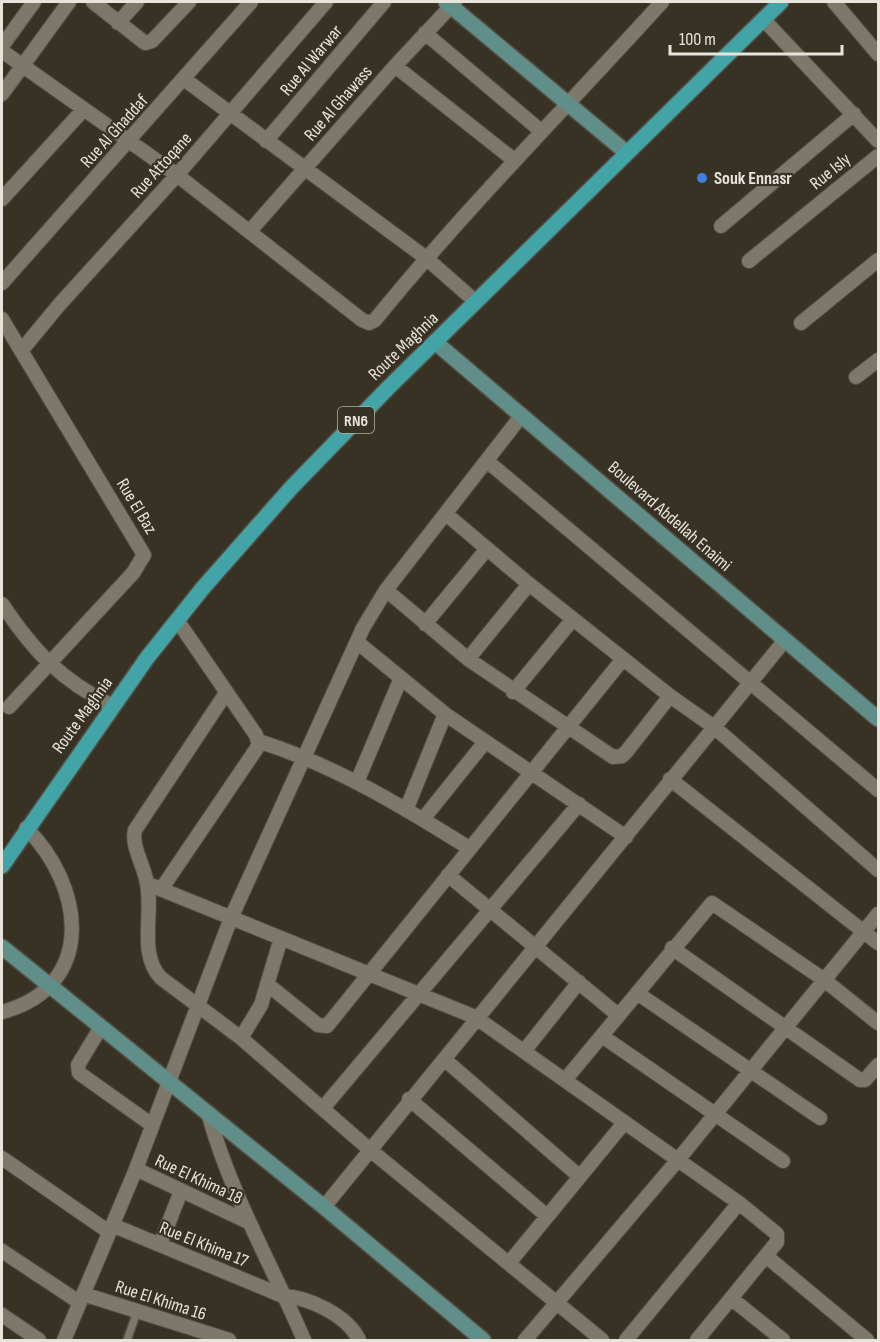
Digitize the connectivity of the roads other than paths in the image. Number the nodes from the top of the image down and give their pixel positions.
1 (34, 2) edge
2 (69, 2) edge
3 (93, 2) edge
4 (137, 2) edge
5 (189, 2) edge
6 (251, 2) edge
7 (326, 2) edge
8 (384, 2) edge
9 (642, 2) edge
10 (662, 2) edge
11 (781, 2) edge
12 (834, 2) edge
13 (451, 3) edge
14 (651, 14) junction
15 (763, 19) junction
16 (118, 23) junction
17 (425, 33) junction
18 (2, 46) edge
19 (2, 51) edge
20 (879, 54) edge
21 (22, 66) junction
22 (395, 66) junction
23 (184, 79) junction
24 (2, 93) edge
25 (567, 103) junction
26 (84, 109) junction
27 (230, 114) junction
28 (854, 114) junction
29 (541, 131) junction
30 (130, 140) junction
31 (266, 141) junction
32 (879, 141) edge
33 (627, 153) junction
34 (879, 156) edge
35 (514, 160) junction
36 (304, 170) junction
37 (177, 175) junction
38 (2, 199) edge
39 (721, 226) dead end
40 (250, 231) junction
41 (426, 258) junction
42 (879, 260) edge
43 (749, 261) dead end
44 (2, 283) edge
45 (476, 302) junction
46 (2, 319) edge
47 (801, 324) dead end
48 (435, 342) junction
49 (21, 351) junction
50 (879, 360) edge
51 (856, 377) dead end
52 (522, 415) junction
53 (487, 461) junction
54 (446, 514) junction
55 (486, 550) junction
56 (529, 584) junction
57 (386, 590) junction
58 (2, 604) edge
59 (573, 618) junction
60 (177, 620) junction
61 (425, 624) junction
62 (785, 640) junction
63 (357, 642) junction
64 (468, 659) junction
65 (623, 659) junction
66 (50, 664) junction
67 (401, 678) junction
68 (750, 681) junction
69 (513, 692) junction
70 (226, 693) junction
71 (670, 696) junction
72 (9, 706) dead end
73 (112, 706) junction
74 (445, 714) junction
75 (879, 719) edge
76 (568, 727) junction
77 (714, 727) junction
78 (258, 741) junction
79 (485, 742) junction
80 (304, 756) junction
81 (532, 773) junction
82 (670, 778) junction
83 (357, 782) junction
84 (879, 790) edge
85 (579, 804) junction
86 (406, 810) junction
87 (423, 819) junction
88 (26, 828) junction
89 (626, 837) junction
90 (469, 848) junction
91 (2, 866) edge
92 (879, 870) edge
93 (448, 875) junction
94 (148, 884) junction
95 (162, 888) junction
96 (492, 910) junction
97 (879, 914) edge
98 (231, 918) junction
99 (863, 931) junction
100 (281, 938) junction
101 (879, 943) edge
102 (2, 946) edge
103 (537, 946) junction
104 (672, 948) junction
105 (367, 975) junction
106 (823, 979) junction
107 (579, 982) junction
108 (267, 984) junction
109 (50, 986) junction
110 (637, 993) junction
111 (420, 994) junction
112 (198, 1008) junction
113 (2, 1012) edge
114 (618, 1015) junction
115 (475, 1017) junction
116 (879, 1023) edge
117 (785, 1026) junction
118 (101, 1027) junction
119 (602, 1036) junction
120 (241, 1038) junction
121 (525, 1050) junction
122 (444, 1059) junction
123 (879, 1065) edge
124 (749, 1069) junction
125 (565, 1080) junction
126 (168, 1083) junction
127 (409, 1099) junction
128 (323, 1108) junction
129 (713, 1114) junction
130 (209, 1116) junction
131 (820, 1118) dead end
132 (624, 1123) junction
133 (152, 1125) junction
134 (369, 1149) junction
135 (2, 1158) edge
136 (677, 1161) junction
137 (783, 1161) dead end
138 (136, 1170) junction
139 (579, 1176) junction
140 (181, 1191) junction
141 (739, 1203) junction
142 (324, 1207) junction
143 (547, 1216) junction
144 (246, 1221) junction
145 (110, 1228) junction
146 (160, 1245) junction
147 (2, 1251) edge
148 (766, 1256) junction
149 (509, 1263) junction
150 (283, 1296) junction
151 (81, 1298) junction
152 (732, 1299) junction
153 (557, 1305) junction
154 (137, 1312) junction
155 (2, 1315) edge
156 (357, 1336) edge
157 (39, 1341) edge
158 (64, 1341) edge
159 (127, 1341) edge
160 (229, 1341) edge
161 (304, 1341) edge
162 (367, 1341) edge
163 (483, 1341) edge
164 (525, 1341) edge
165 (602, 1341) edge
166 (626, 1341) edge
167 (697, 1341) edge
168 (783, 1341) edge
169 (867, 1341) edge

1 - 18 street
2 - 21 street
3 - 16 street
4 - 16 street
5 - 16 street
6 - 23 street, Rue Al Ghaddaf
7 - 27 street, Rue Attoqane
8 - 31 street, Rue Al Warwar
9 - 14 street
10 - 14 street
11 - 15 main road, Route Maghnia / RN6
12 - 20 street
13 - 17 street, Rue Al Ghawass
13 - 25 street
14 - 25 street
15 - 28 street
15 - 33 main road, Route Maghnia / RN6
17 - 22 street, Rue Al Ghawass
17 - 29 street
19 - 21 street
21 - 24 street
21 - 26 street
22 - 35 street
22 - 36 street, Rue Al Ghawass
23 - 27 street
23 - 30 street, Rue Al Ghaddaf
25 - 29 street
25 - 33 street
26 - 30 street
26 - 38 street
27 - 31 street
27 - 37 street, Rue Attoqane
28 - 32 street
28 - 39 street
29 - 35 street
30 - 37 street
30 - 44 street, Rue Al Ghaddaf
31 - 36 street
33 - 45 main road, Route Maghnia / RN6
34 - 43 street, Rue Isly
35 - 41 street
36 - 40 street, Rue Al Ghawass
36 - 41 street
37 - 40 street
37 - 49 street, Rue Attoqane
40 - 41 street
41 - 45 street
42 - 47 street
45 - 48 main road, Route Maghnia / RN6
46 - 49 street, Rue El Baz
48 - 52 street, Boulevard Abdellah Enaimi
48 - 60 main road, Route Maghnia / RN6
49 - 66 street, Rue El Baz
50 - 51 street
52 - 53 street
52 - 62 street, Boulevard Abdellah Enaimi
53 - 54 street
53 - 68 street
54 - 55 street
54 - 57 street
55 - 56 street
55 - 61 street
56 - 59 street
56 - 64 street
57 - 61 street
57 - 63 street
58 - 66 street
59 - 65 street
59 - 69 street
60 - 70 street
60 - 73 main road, Route Maghnia / RN6
61 - 64 street
62 - 68 street
62 - 75 street, Boulevard Abdellah Enaimi
63 - 67 street
63 - 80 street
64 - 69 street
65 - 71 street
65 - 76 street
66 - 72 street
66 - 73 street
67 - 74 street
67 - 83 street
68 - 77 street
68 - 84 street
69 - 76 street
70 - 78 street
70 - 94 street
71 - 76 street
71 - 77 street
73 - 88 main road, Route Maghnia / RN6
74 - 79 street
74 - 86 street
76 - 81 street
77 - 82 street
77 - 92 street
78 - 80 street
78 - 95 street
79 - 81 street
79 - 87 street
80 - 83 street
80 - 98 street
81 - 85 street
81 - 90 street
82 - 89 street
82 - 99 street
83 - 86 street
85 - 89 street
85 - 96 street
86 - 87 street
87 - 90 street
88 - 91 main road, Route Maghnia / RN6
88 - 109 street
89 - 103 street
90 - 93 street
93 - 96 street
93 - 105 street
94 - 95 street
94 - 112 street
95 - 98 street
96 - 103 street
96 - 111 street
97 - 99 street
98 - 100 street
98 - 112 street
99 - 101 street
99 - 106 street
100 - 105 street
100 - 108 street
102 - 109 street
103 - 107 street
103 - 115 street
104 - 106 street
104 - 110 street
104 - 117 street
105 - 108 street
105 - 111 street
106 - 116 street
106 - 117 street
107 - 114 street
107 - 121 street
108 - 120 street
109 - 113 street
109 - 118 street
110 - 114 street
110 - 124 street
111 - 115 street
111 - 128 street
112 - 120 street
112 - 126 street
114 - 119 street
115 - 121 street
115 - 122 street
117 - 123 street
117 - 124 street
118 - 126 street
118 - 133 street
119 - 125 street
119 - 129 street
120 - 128 street
121 - 125 street
122 - 127 street
122 - 139 street
124 - 129 street
124 - 131 street
125 - 132 street
126 - 130 street
126 - 133 street
127 - 134 street
127 - 143 street
128 - 134 street
129 - 136 street
129 - 137 street
130 - 142 street
130 - 144 street
132 - 136 street
132 - 139 street
133 - 138 street
134 - 142 street
134 - 149 street
135 - 145 street, Rue El Khima 17
136 - 141 street
136 - 153 street
138 - 140 street, Rue El Khima 18
138 - 145 street
139 - 143 street
140 - 144 street, Rue El Khima 18
140 - 146 street
141 - 148 street
141 - 166 street
142 - 163 street
143 - 149 street
144 - 150 street
145 - 146 street, Rue El Khima 17
145 - 151 street
146 - 150 street, Rue El Khima 17
147 - 151 street, Rue El Khima 16
148 - 152 street
148 - 169 street
149 - 153 street
150 - 156 street, Rue El Khima 17
150 - 161 street
151 - 154 street, Rue El Khima 16
151 - 158 street
152 - 167 street
152 - 168 street
153 - 164 street
153 - 165 street
154 - 159 lane
154 - 160 street, Rue El Khima 16
155 - 157 street
156 - 162 street, Rue El Khima 17

